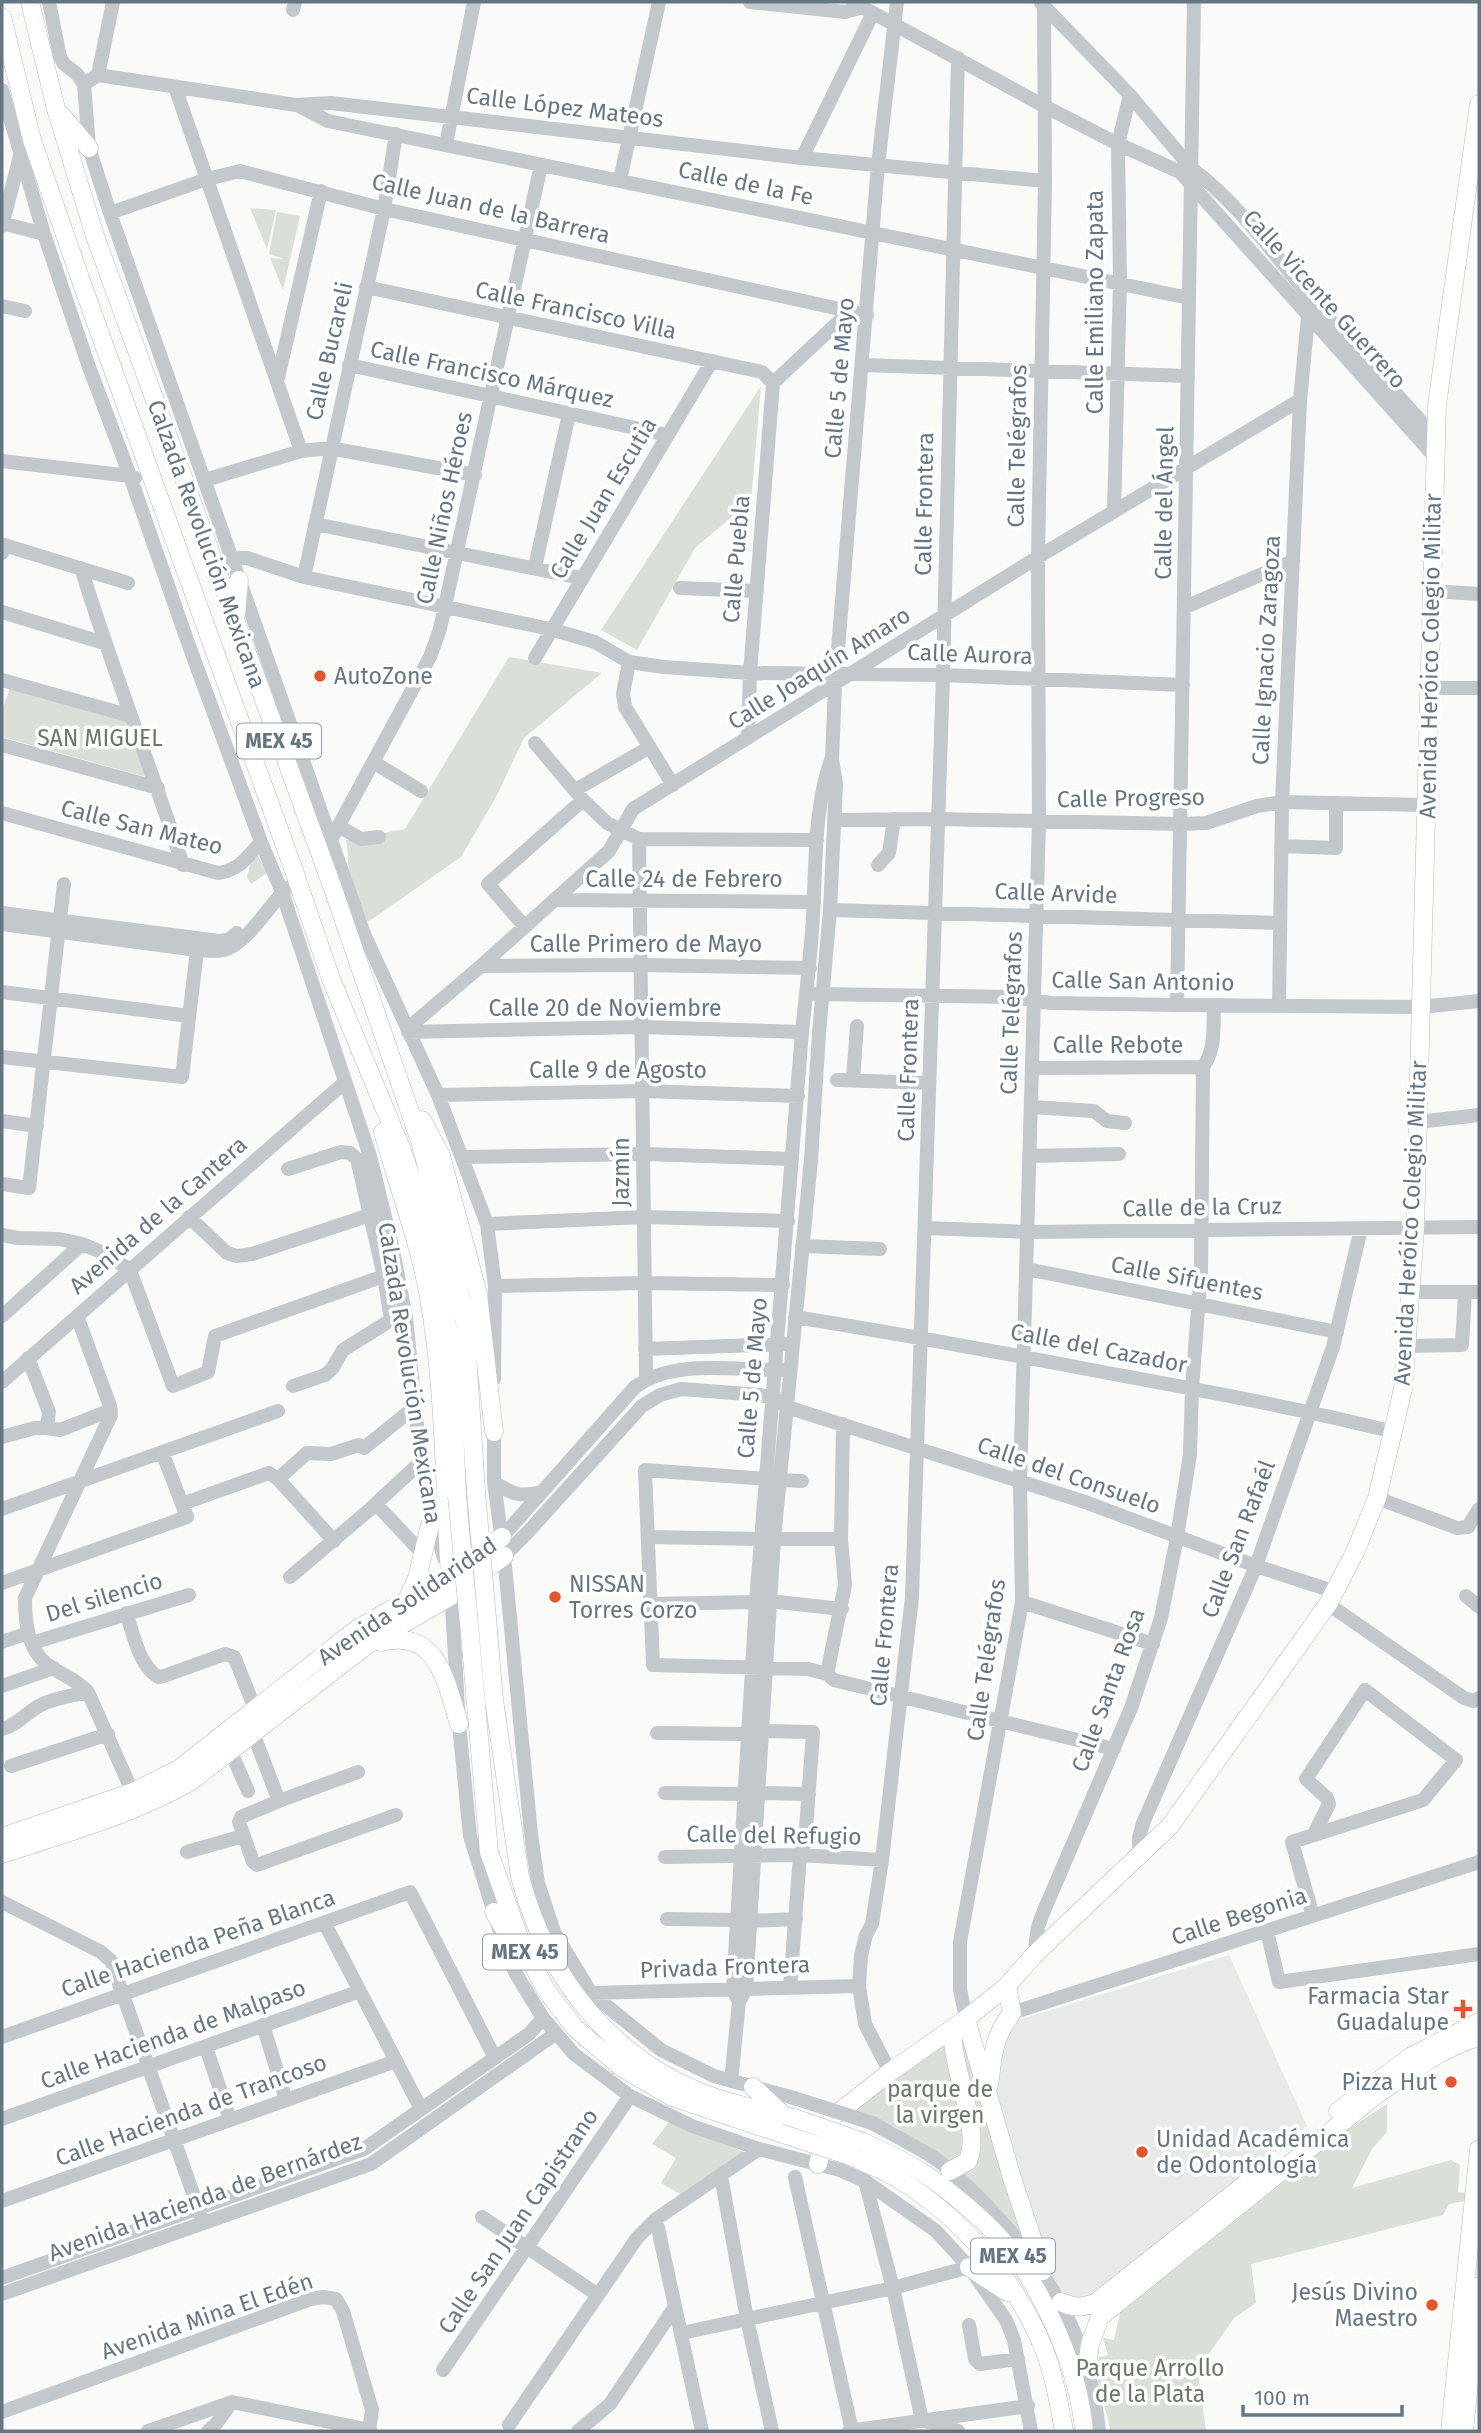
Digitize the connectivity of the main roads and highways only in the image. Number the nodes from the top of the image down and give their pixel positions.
1 (30, 2) edge
2 (2, 17) edge
3 (2, 35) edge
4 (10, 56) junction
5 (1479, 104) edge
6 (56, 109) junction
7 (89, 148) road end
8 (1473, 184) edge
9 (239, 580) road end
10 (235, 622) junction
11 (364, 1061) junction
12 (401, 1084) junction
13 (494, 1432) road end
14 (432, 1517) road end
15 (502, 1537) road end
16 (504, 1556) road end
17 (450, 1576) junction
18 (408, 1598) junction
19 (367, 1645) junction
20 (250, 1720) junction
21 (459, 1724) road end
22 (136, 1800) junction
23 (2, 1837) edge
24 (2, 1854) edge
25 (494, 1912) road end
26 (536, 1975) junction
27 (1007, 1986) junction
28 (1479, 2022) edge
29 (959, 2024) junction
30 (1479, 2037) edge
31 (1455, 2047) junction
32 (1479, 2049) edge
33 (753, 2087) road end
34 (989, 2091) junction
35 (786, 2122) junction
36 (1479, 2149) edge
37 (818, 2164) road end
38 (950, 2171) road end
39 (969, 2267) road end
40 (1043, 2271) road end
41 (1479, 2286) edge
42 (1018, 2300) junction
43 (1060, 2302) road end
44 (1087, 2367) road end
45 (1064, 2431) edge
46 (1084, 2431) edge
47 (1450, 2431) edge
48 (1464, 2431) edge

1 - 6 main road, Calzada Revolución Mexicana / MEX 45
2 - 4 main road, Calzada Revolución Mexicana / MEX 45
3 - 4 main road
4 - 11 main road, Calzada Revolución Mexicana / MEX 45
5 - 8 main road, Avenida Heróico Colegio Militar
6 - 7 main road
6 - 10 main road, Calzada Revolución Mexicana / MEX 45
8 - 27 main road, Avenida Heróico Colegio Militar
9 - 10 main road
10 - 12 main road, Calzada Revolución Mexicana / MEX 45
11 - 17 main road
11 - 26 main road, Calzada Revolución Mexicana / MEX 45, bridge
12 - 13 main road
12 - 35 main road, Calzada Revolución Mexicana / MEX 45, bridge
14 - 18 main road
15 - 17 main road, Avenida Solidaridad
16 - 19 main road, Avenida Solidaridad
17 - 18 main road, Avenida Solidaridad
18 - 20 main road, Avenida Solidaridad
19 - 20 main road, Avenida Solidaridad
19 - 21 main road
20 - 22 main road, Avenida Solidaridad
20 - 22 main road, Avenida Solidaridad
22 - 23 main road, Avenida Solidaridad
22 - 24 main road, Avenida Solidaridad
25 - 26 main road
26 - 35 main road, MEX 45
27 - 29 main road, Avenida Heróico Colegio Militar
27 - 34 main road
28 - 43 main road
29 - 34 main road
29 - 37 main road, Avenida Heróico Colegio Militar
29 - 38 main road
30 - 31 main road
31 - 32 main road
31 - 44 main road
33 - 35 main road
34 - 40 main road
35 - 42 main road, MEX 45, bridge
35 - 46 main road, MEX 45, bridge
36 - 47 main road
39 - 42 main road
41 - 48 main road
42 - 45 main road, MEX 45

